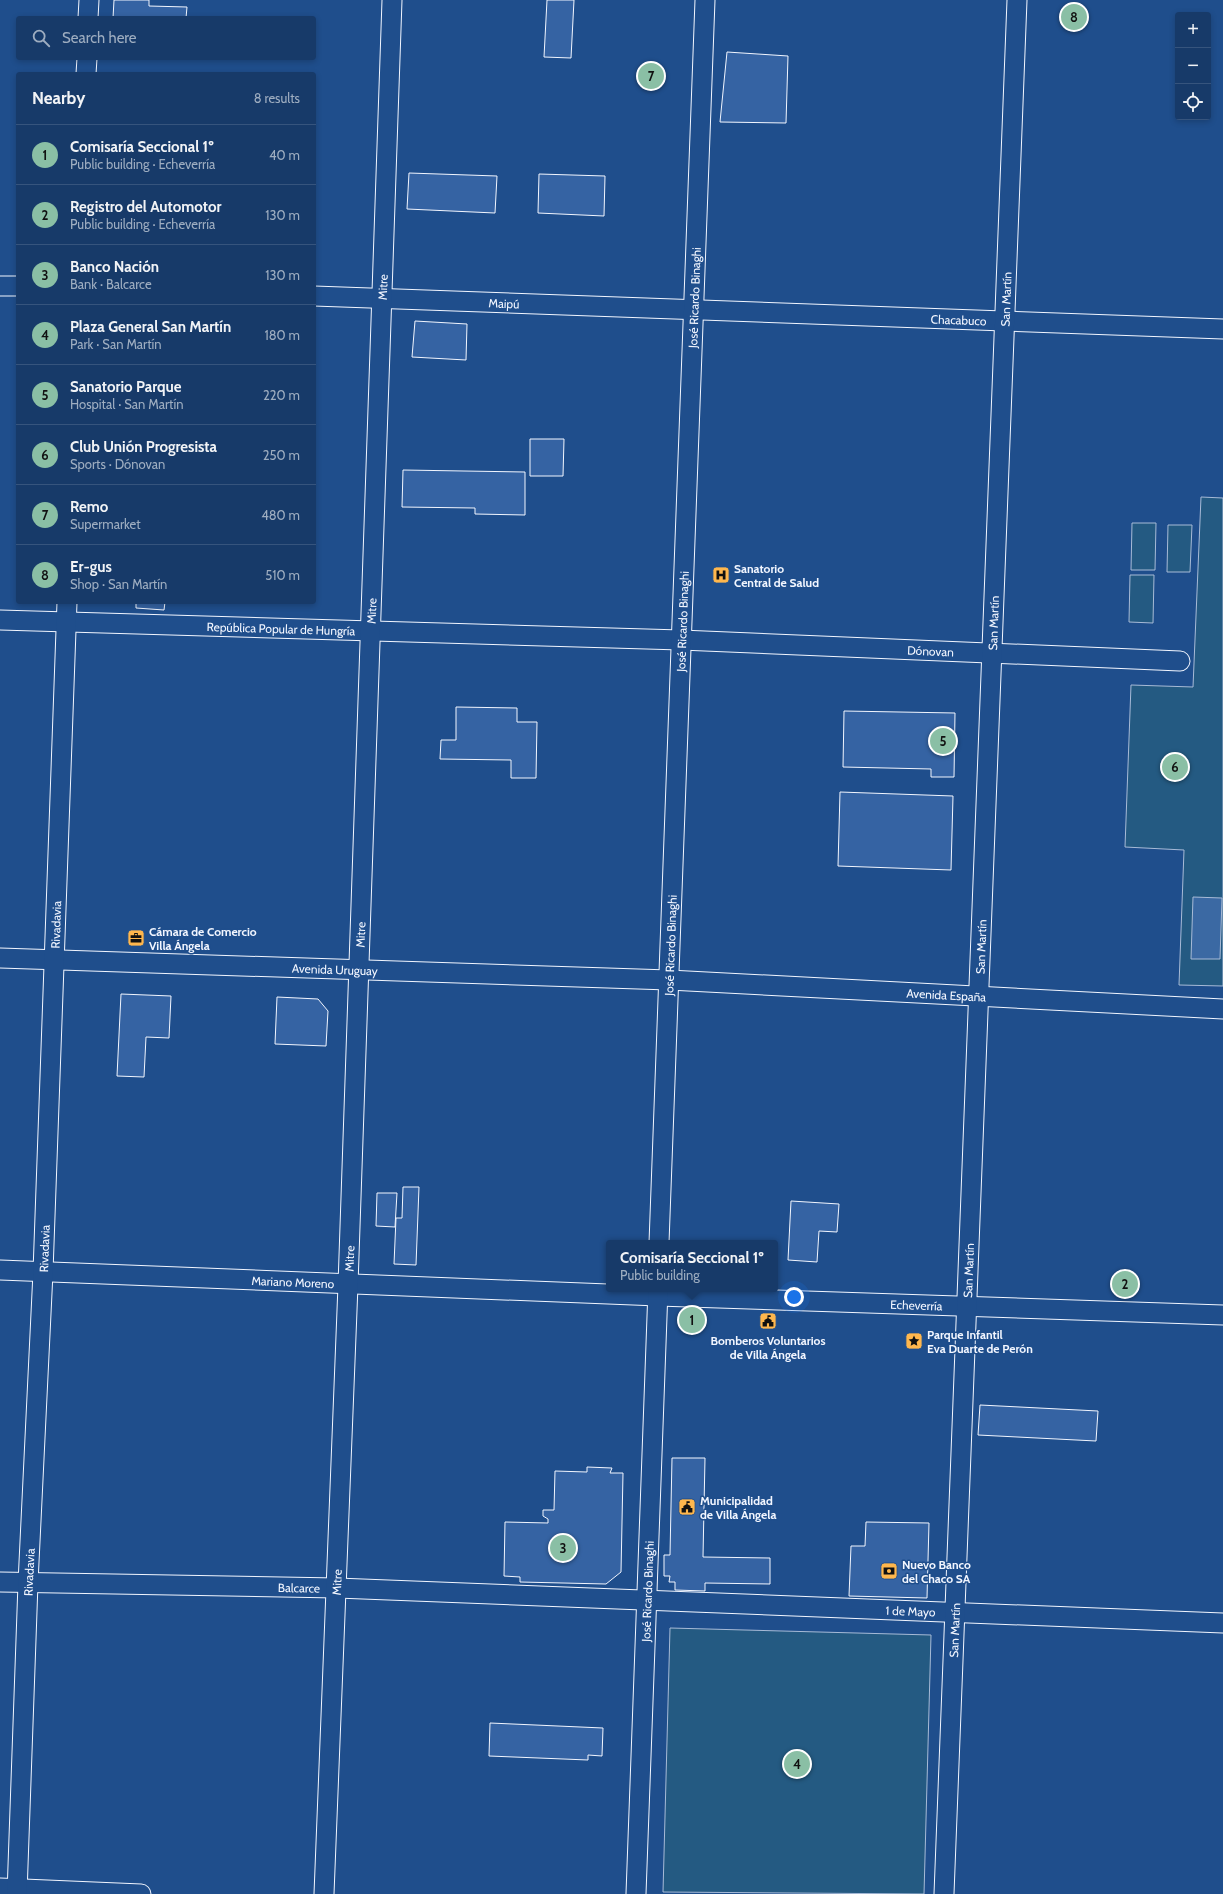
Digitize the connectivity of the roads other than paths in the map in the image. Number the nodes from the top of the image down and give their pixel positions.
1 (89, 0) edge
2 (392, 0) edge
3 (705, 0) edge
4 (1017, 0) edge
5 (88, 16) edge
6 (87, 60) edge
7 (86, 72) edge
8 (0, 286) edge
9 (16, 286) edge
10 (316, 296) edge
11 (382, 299) junction
12 (693, 309) junction
13 (1005, 320) junction
14 (1223, 329) edge
15 (67, 604) edge
16 (0, 620) edge
17 (67, 623) junction
18 (370, 632) junction
19 (681, 640) junction
20 (992, 654) junction
21 (1180, 661) dead end
22 (0, 958) edge
23 (54, 959) junction
24 (358, 970) junction
25 (669, 980) junction
26 (979, 997) junction
27 (1223, 1009) edge
28 (660, 1240) edge
29 (0, 1270) edge
30 (43, 1272) junction
31 (348, 1284) junction
32 (606, 1291) edge
33 (624, 1292) edge
34 (658, 1293) edge
35 (967, 1306) junction
36 (1223, 1315) edge
37 (0, 1582) edge
38 (28, 1583) junction
39 (337, 1588) junction
40 (646, 1600) junction
41 (955, 1613) junction
42 (1223, 1623) edge
43 (11, 1890) edge
44 (141, 1894) edge
45 (324, 1894) edge
46 (636, 1894) edge
47 (944, 1894) edge

1 - 5 street
2 - 11 street, Mitre
3 - 12 street, José Ricardo Binaghi
4 - 13 street, San Martín
6 - 7 street
8 - 9 street
10 - 11 street, Maipú
11 - 12 street, Maipú
11 - 18 street, Mitre
12 - 13 street, Chacabuco
12 - 19 street, José Ricardo Binaghi
13 - 14 street, Chacabuco
13 - 20 street, San Martín
15 - 17 street, Rivadavia
16 - 17 street, República Popular de Hungría
17 - 18 street, República Popular de Hungría
17 - 23 street, Rivadavia
18 - 19 street, República Popular de Hungría
18 - 24 street, Mitre
19 - 20 street, Dónovan
19 - 25 street, José Ricardo Binaghi
20 - 21 street, Dónovan
20 - 26 street, San Martín
22 - 23 street, Avenida Uruguay
23 - 24 street, Avenida Uruguay
23 - 30 street, Rivadavia
24 - 25 street, Avenida Uruguay
24 - 31 street, Mitre
25 - 26 street, Avenida España
25 - 28 street, José Ricardo Binaghi
26 - 27 street, Avenida España
26 - 35 street, San Martín
29 - 30 street, Mariano Moreno
30 - 31 street, Mariano Moreno
30 - 38 street, Rivadavia
31 - 32 street, Mariano Moreno
31 - 39 street, Mitre
33 - 34 street, Mariano Moreno
34 - 35 street, Echeverría
34 - 40 street, José Ricardo Binaghi
35 - 36 street, Echeverría
35 - 41 street, San Martín
37 - 38 street, Balcarce
38 - 39 street, Balcarce
38 - 43 street, Rivadavia
39 - 40 street, Balcarce
39 - 45 street, Mitre
40 - 41 street, 1 de Mayo
40 - 46 street, José Ricardo Binaghi
41 - 42 street, 1 de Mayo
41 - 47 street, San Martín
43 - 44 street

